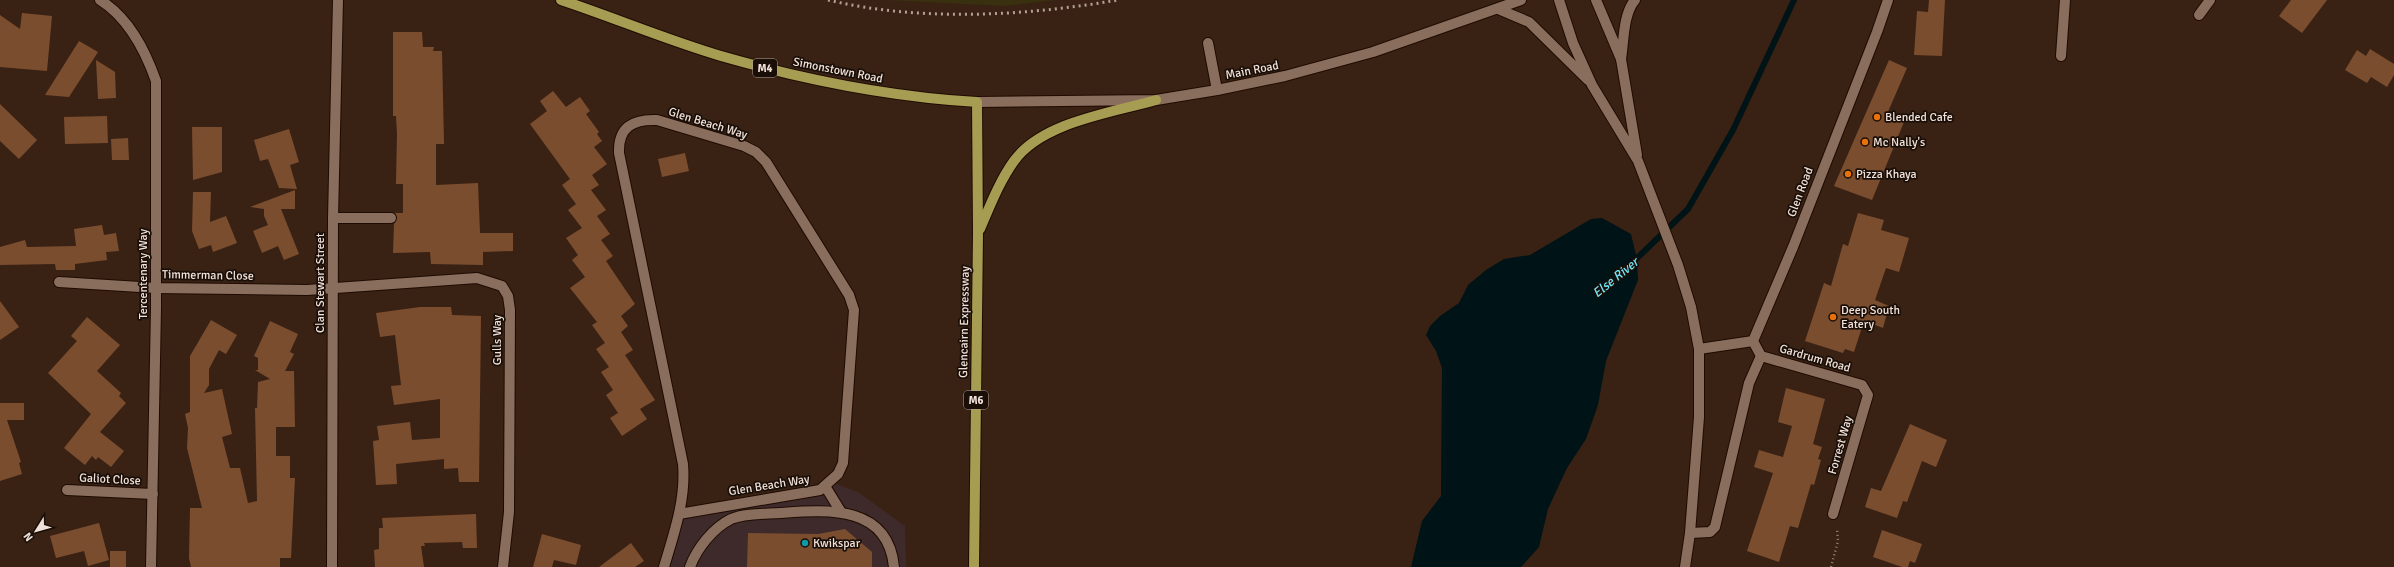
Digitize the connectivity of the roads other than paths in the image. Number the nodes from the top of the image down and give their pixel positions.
1 (100, 0) edge
2 (338, 0) edge
3 (561, 0) edge
4 (1521, 0) edge
5 (1559, 0) edge
6 (1596, 0) edge
7 (1635, 0) edge
8 (1888, 0) edge
9 (2065, 0) edge
10 (2210, 0) edge
11 (1498, 9) junction
12 (2199, 15) dead end
13 (1208, 43) dead end
14 (2061, 56) dead end
15 (1621, 59) junction
16 (1592, 85) junction
17 (1217, 90) junction
18 (1156, 100) junction
19 (977, 102) junction
20 (1638, 161) junction
21 (333, 218) junction
22 (391, 218) dead end
23 (978, 233) junction
24 (59, 282) dead end
25 (156, 288) junction
26 (333, 288) junction
27 (1753, 341) junction
28 (1699, 349) junction
29 (1761, 356) junction
30 (1862, 385) joint
31 (825, 486) junction
32 (67, 490) dead end
33 (153, 494) junction
34 (841, 512) junction
35 (679, 514) junction
36 (1833, 514) dead end
37 (1690, 533) junction
38 (151, 567) edge
39 (332, 567) edge
40 (503, 567) edge
41 (664, 567) edge
42 (690, 567) edge
43 (894, 567) edge
44 (974, 567) edge
45 (1685, 567) edge

1 - 25 street, Tercentenary Way
2 - 21 street, Clan Stewart Street
3 - 19 main road, Simonstown Road / M4
4 - 11 street, Main Road / M4
5 - 16 street
6 - 15 street
7 - 15 street
8 - 27 street, Glen Road
9 - 14 street
10 - 12 street
11 - 16 street
11 - 17 street, Main Road / M4
13 - 17 street
15 - 20 street
16 - 20 street
17 - 18 street, Main Road / M4
18 - 19 street, Main Road / M4
18 - 23 main road
19 - 23 main road, Glencairn Expressway / M6
20 - 28 street
21 - 22 street
21 - 26 street, Clan Stewart Street
23 - 44 main road, Glencairn Expressway / M6
24 - 25 street, Timmerman Close
25 - 26 street, Timmerman Close
25 - 33 street, Tercentenary Way
26 - 39 street, Clan Stewart Street
26 - 40 street, Gulls Way
27 - 28 street
27 - 29 street
28 - 37 street
29 - 30 street, Gardrum Road
29 - 37 street
30 - 36 street, Forrest Way
31 - 34 street
31 - 35 street, Glen Beach Way
31 - 35 street, Glen Beach Way
32 - 33 street, Galiot Close
33 - 38 street, Tercentenary Way
34 - 42 street
34 - 43 street
35 - 41 street, Glen Beach Way
37 - 45 street

